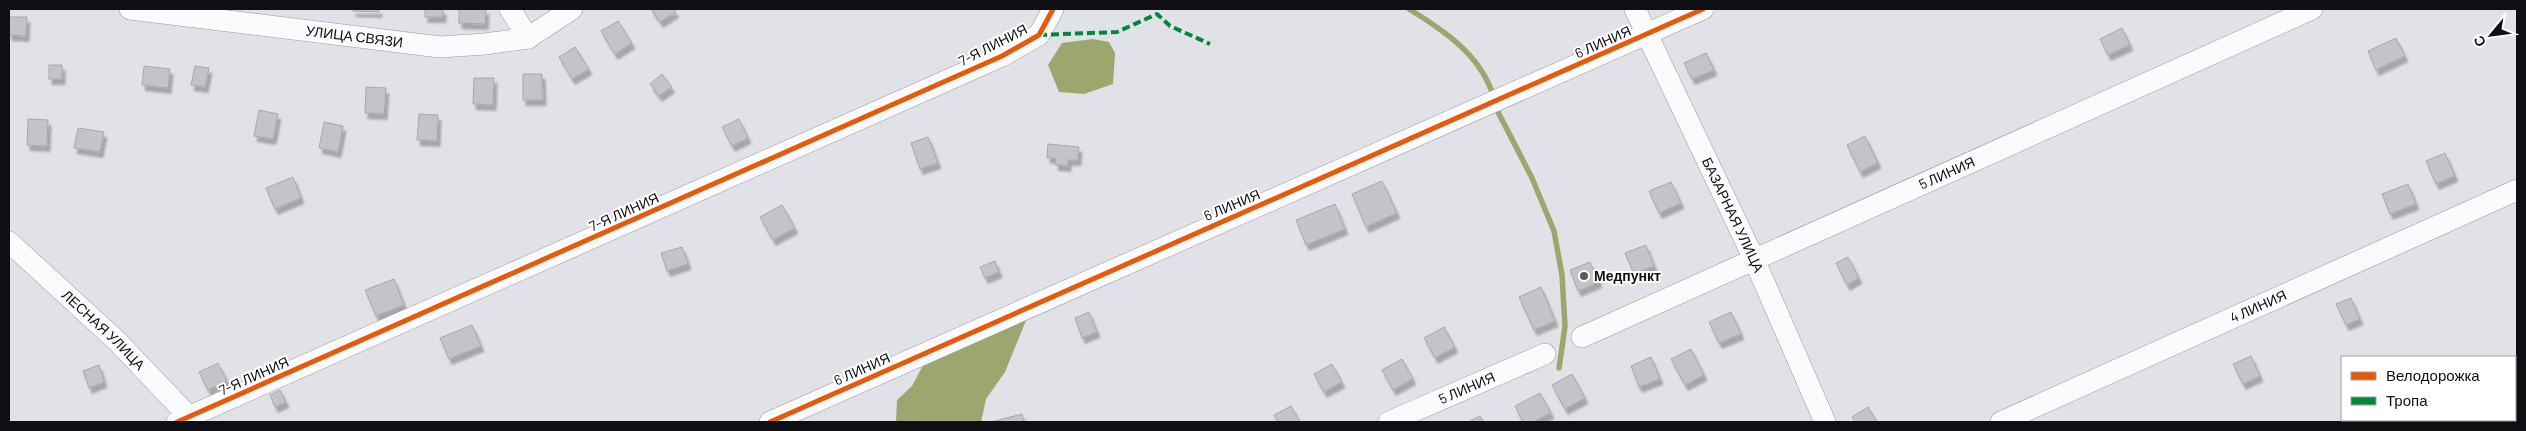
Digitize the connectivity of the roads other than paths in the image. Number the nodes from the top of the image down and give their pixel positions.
1 (130, 9) edge
2 (510, 9) edge
3 (572, 9) edge
4 (1053, 9) edge
5 (1635, 9) edge
6 (1703, 9) edge
7 (2312, 9) edge
8 (1646, 35) junction
9 (528, 38) junction
10 (2517, 190) edge
11 (9, 242) edge
12 (1754, 259) junction
13 (1582, 337) dead end
14 (1545, 354) dead end
15 (187, 421) edge
16 (770, 422) edge
17 (1389, 422) edge
18 (1825, 422) edge
19 (2001, 422) edge

1 - 9 street, УЛИЦА СВЯЗИ
2 - 9 street
3 - 9 street, УЛИЦА СВЯЗИ
4 - 15 street, 7-Я ЛИНИЯ
5 - 8 street, БАЗАРНАЯ УЛИЦА
6 - 8 street, 6 ЛИНИЯ
7 - 12 street, 5 ЛИНИЯ
8 - 12 street, БАЗАРНАЯ УЛИЦА
8 - 16 street, 6 ЛИНИЯ
10 - 19 street, 4 ЛИНИЯ
11 - 15 street, ЛЕСНАЯ УЛИЦА
12 - 13 street, 5 ЛИНИЯ
12 - 18 street, БАЗАРНАЯ УЛИЦА
14 - 17 street, 5 ЛИНИЯ

